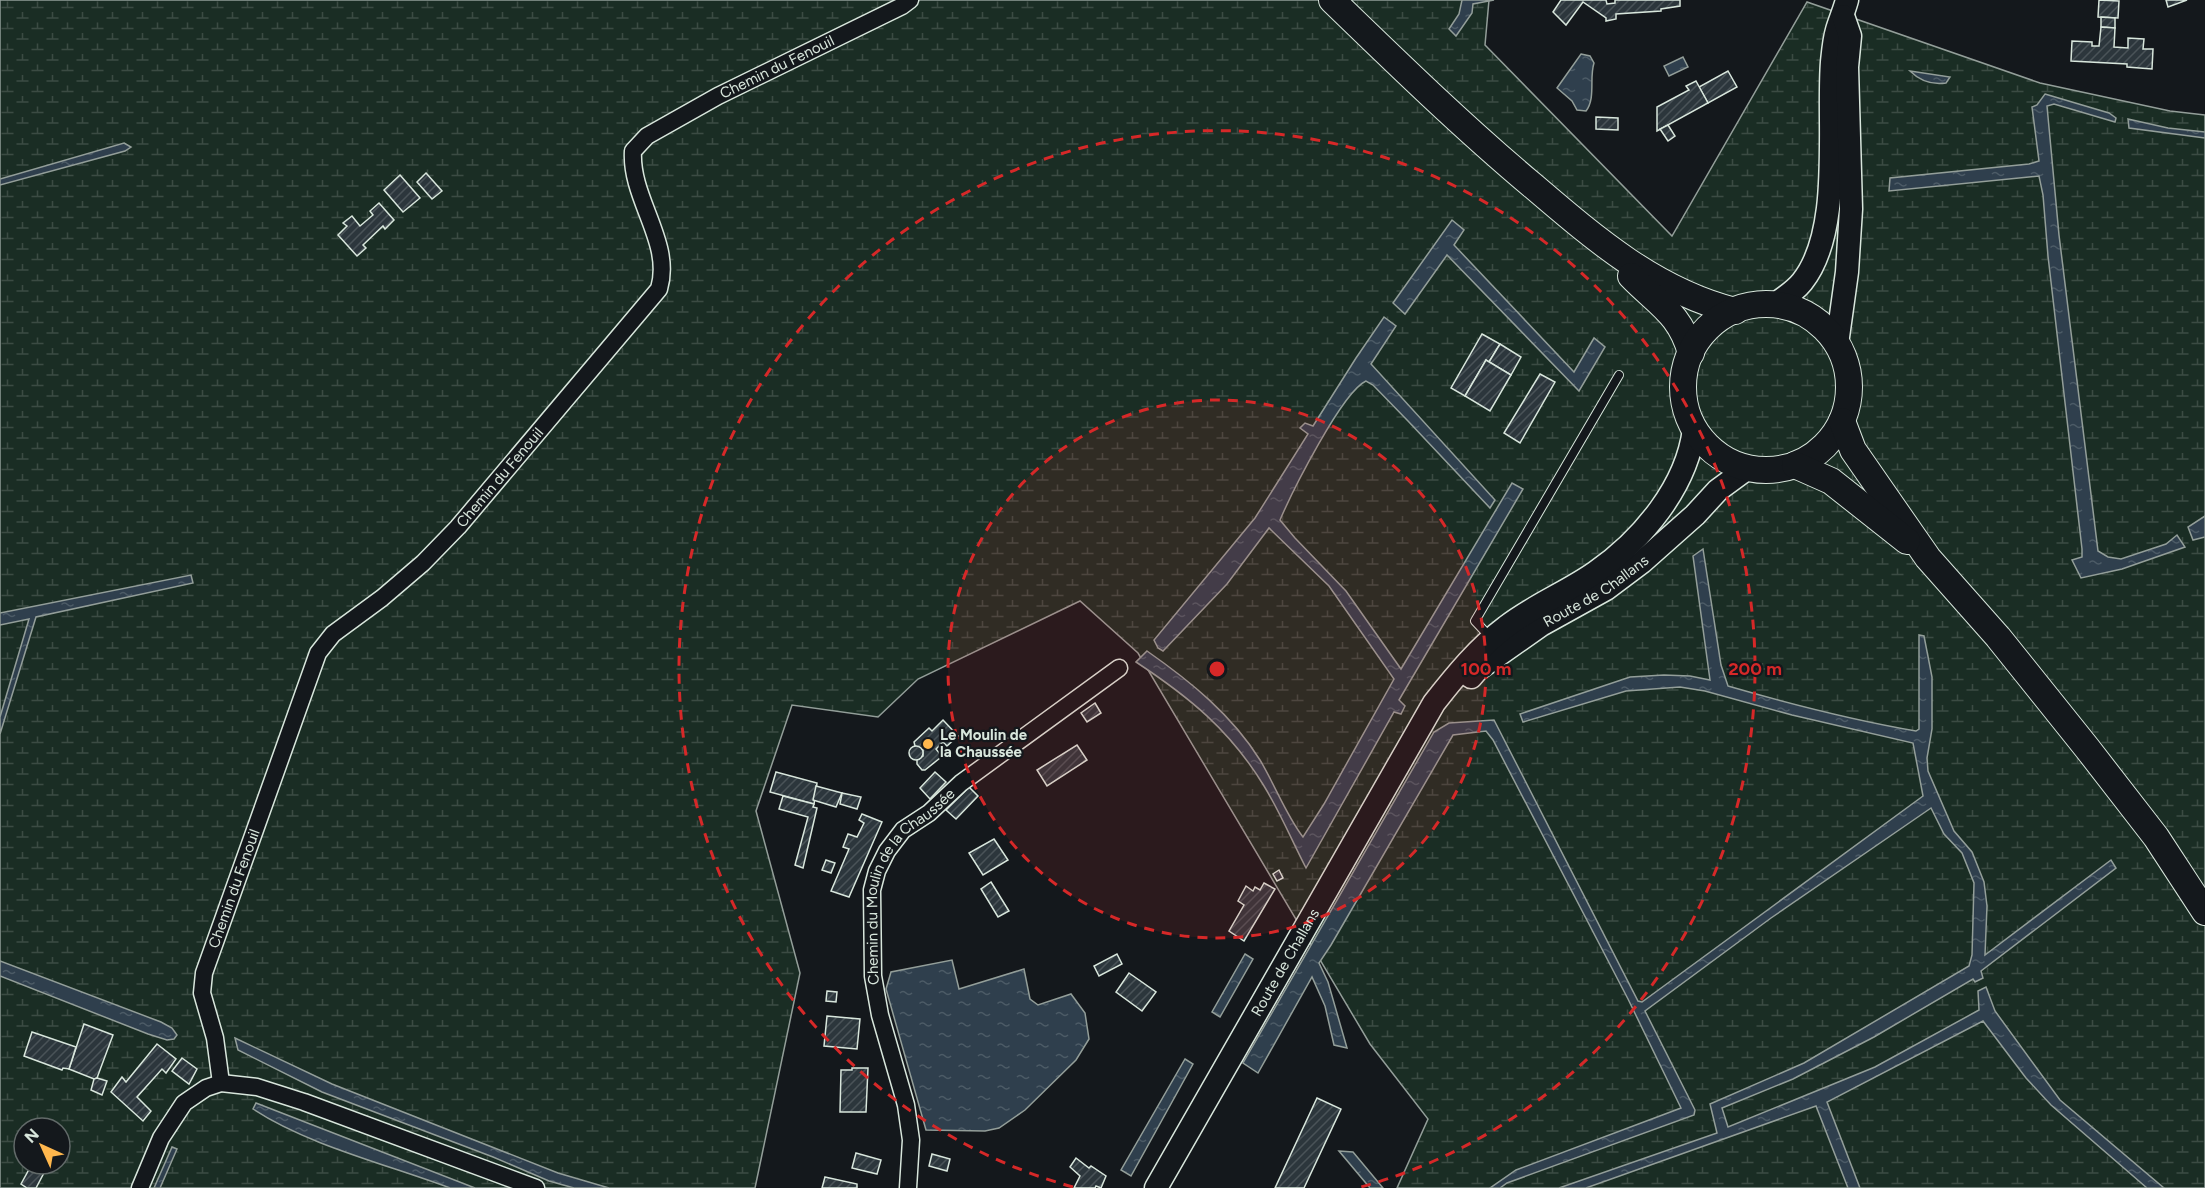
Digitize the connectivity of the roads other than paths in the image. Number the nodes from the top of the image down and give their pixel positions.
1 (910, 0) edge
2 (1332, 0) edge
3 (1845, 8) edge
4 (1840, 106) junction
5 (1595, 239) junction
6 (1774, 305) junction
7 (1735, 311) junction
8 (1837, 344) junction
9 (1691, 353) junction
10 (1619, 375) dead end
11 (1842, 421) junction
12 (1694, 429) junction
13 (1795, 465) junction
14 (1748, 468) junction
15 (1928, 558) junction
16 (1492, 639) junction
17 (1119, 668) dead end
18 (1414, 737) junction
19 (2205, 912) edge
20 (221, 1083) junction
21 (140, 1188) edge
22 (536, 1188) edge
23 (908, 1188) edge
24 (1156, 1188) edge

1 - 20 street, Chemin du Fenouil
2 - 5 main road
3 - 4 main road
4 - 6 main road
4 - 8 main road
5 - 7 main road
5 - 9 main road
6 - 7 main road
6 - 8 main road
7 - 9 main road
8 - 11 main road
9 - 12 main road
10 - 16 lane
11 - 13 main road
11 - 15 main road
12 - 14 main road
12 - 16 main road, Route de Challans
13 - 14 main road
13 - 15 main road
14 - 18 main road, Route de Challans
15 - 19 main road
16 - 18 main road, Route de Challans
17 - 23 street, Chemin du Moulin de la Chaussée
18 - 24 main road, Route de Challans
20 - 21 street
20 - 22 street

